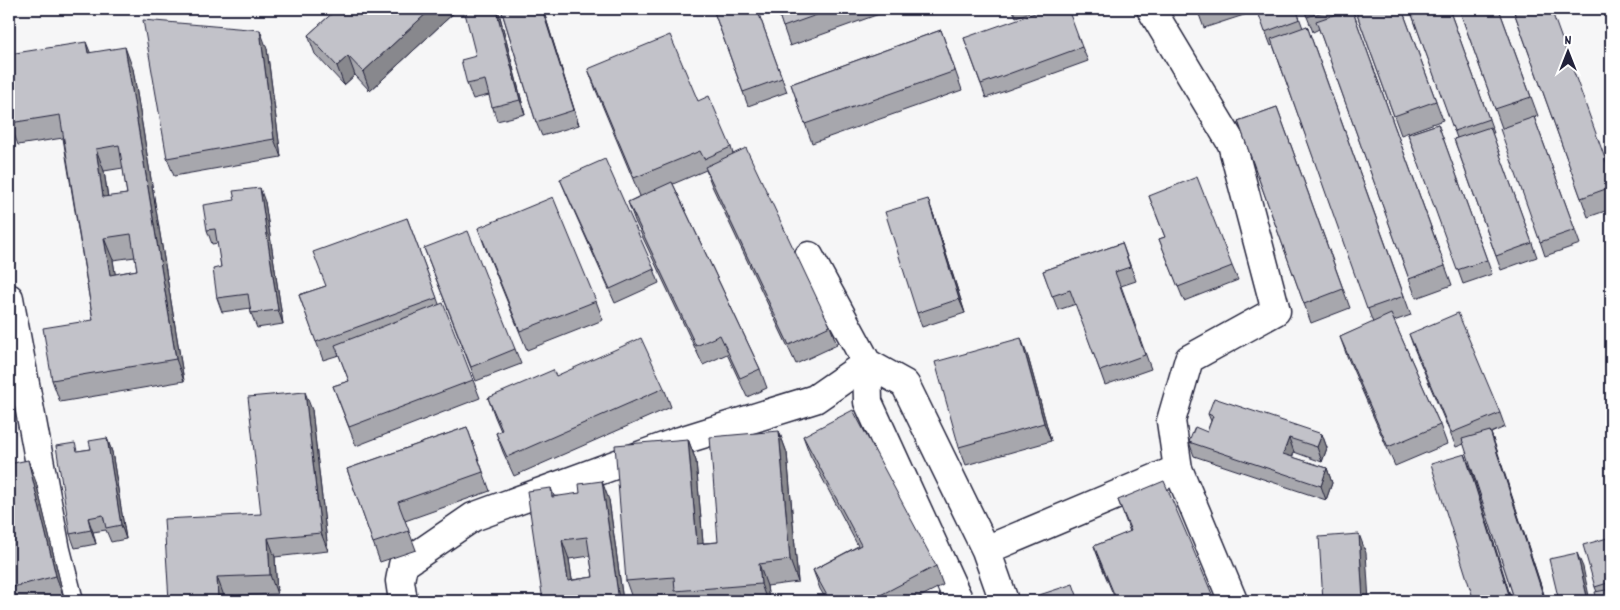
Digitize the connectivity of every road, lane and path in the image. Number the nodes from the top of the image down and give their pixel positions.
1 (1151, 9) edge
2 (809, 256) dead end
3 (9, 298) edge
4 (867, 363) junction
5 (1178, 469) junction
6 (986, 550) junction
7 (1002, 595) edge
8 (69, 601) edge
9 (403, 601) edge
10 (959, 601) edge
11 (967, 601) edge
12 (1233, 601) edge

1 - 5 street
2 - 4 street
3 - 8 street
4 - 6 street
4 - 9 street
4 - 10 street
5 - 6 street
5 - 12 street
6 - 7 street
7 - 11 street

